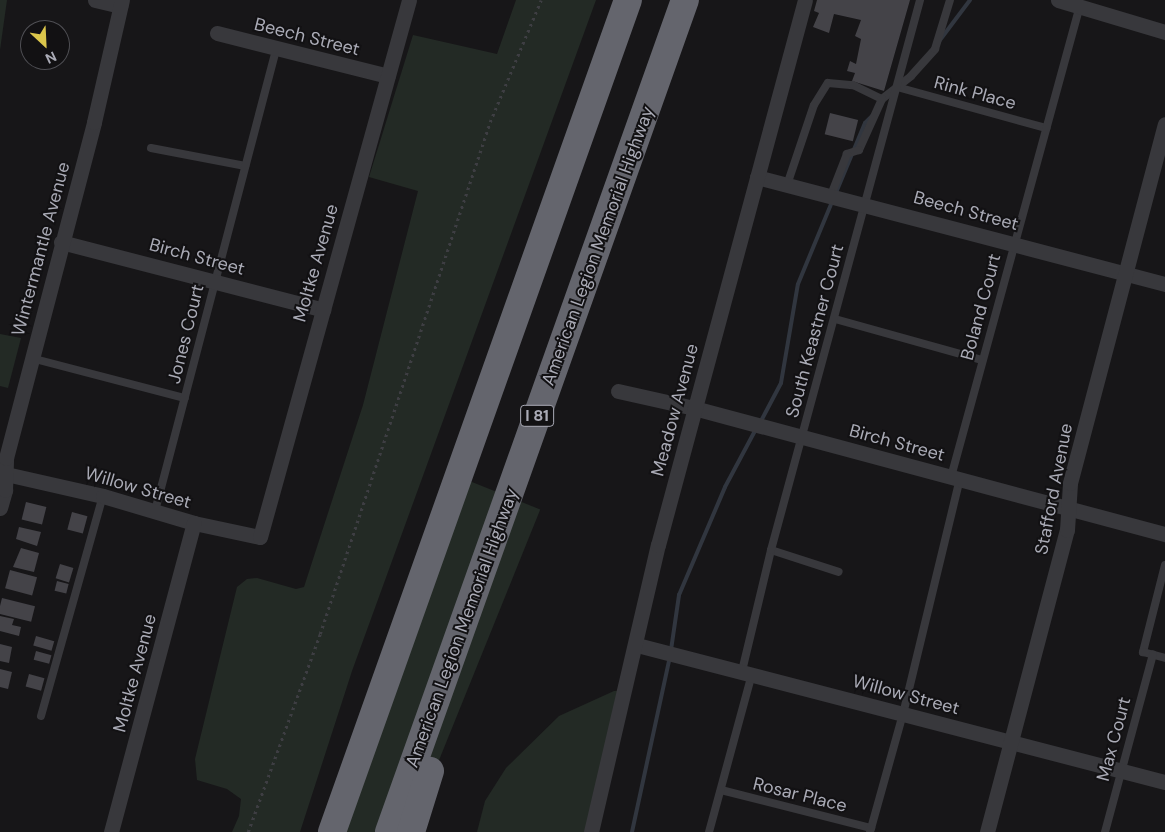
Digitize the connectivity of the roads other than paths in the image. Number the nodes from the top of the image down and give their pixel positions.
1 (95, 0) edge
2 (409, 0) edge
3 (628, 0) edge
4 (685, 0) edge
5 (804, 0) edge
6 (920, 0) edge
7 (950, 0) edge
8 (1058, 0) edge
9 (121, 3) edge
10 (1081, 3) edge
11 (1165, 32) edge
12 (217, 33) dead end
13 (276, 49) junction
14 (388, 76) junction
15 (896, 87) junction
16 (882, 99) junction
17 (1165, 124) edge
18 (1046, 128) junction
19 (151, 148) dead end
20 (245, 166) junction
21 (757, 177) junction
22 (787, 185) junction
23 (831, 195) junction
24 (864, 204) junction
25 (61, 242) junction
26 (1014, 243) junction
27 (1125, 274) junction
28 (215, 281) junction
29 (1165, 284) edge
30 (323, 310) junction
31 (836, 319) junction
32 (31, 358) junction
33 (982, 360) junction
34 (618, 391) dead end
35 (185, 398) junction
36 (694, 408) junction
37 (802, 437) junction
38 (6, 474) junction
39 (956, 478) junction
40 (103, 496) junction
41 (0, 508) edge
42 (1066, 508) junction
43 (155, 511) junction
44 (194, 523) junction
45 (1165, 534) edge
46 (260, 536) joint
47 (771, 550) junction
48 (1165, 565) edge
49 (839, 572) dead end
50 (470, 603) junction
51 (637, 645) junction
52 (1153, 654) junction
53 (1165, 658) edge
54 (747, 672) junction
55 (904, 714) junction
56 (41, 716) dead end
57 (1011, 742) junction
58 (1122, 770) junction
59 (1165, 782) edge
60 (721, 790) junction
61 (344, 798) junction
62 (871, 830) edge
63 (111, 832) edge
64 (326, 832) edge
65 (332, 832) edge
66 (389, 832) edge
67 (411, 832) edge
68 (591, 832) edge
69 (710, 832) edge
70 (987, 832) edge
71 (1105, 832) edge

1 - 9 street
2 - 14 street, Moltke Avenue
3 - 61 highway
4 - 50 highway, American Legion Memorial Highway / I 81
5 - 21 street, Meadow Avenue
6 - 15 lane, South Keastner Court
7 - 15 lane
8 - 10 street
9 - 25 street, Wintermantle Avenue
10 - 11 street
10 - 18 lane, Boland Court
12 - 13 street, Beech Street
13 - 14 street, Beech Street
13 - 20 lane, Jones Court
14 - 30 street, Moltke Avenue
15 - 16 lane
15 - 18 lane, Rink Place
15 - 24 lane, South Keastner Court
16 - 22 lane
16 - 23 lane
17 - 27 street, Stafford Avenue
18 - 26 lane, Boland Court
19 - 20 lane
20 - 28 lane, Jones Court
21 - 22 street, Beech Street
21 - 36 street, Meadow Avenue
22 - 23 street, Beech Street
23 - 24 street, Beech Street
24 - 26 street, Beech Street
24 - 31 lane, South Keastner Court
25 - 28 street, Birch Street
25 - 32 street, Wintermantle Avenue
26 - 27 street, Beech Street
26 - 33 lane, Boland Court
27 - 29 street, Beech Street
27 - 42 street, Stafford Avenue
28 - 30 street, Birch Street
28 - 35 lane, Jones Court
30 - 46 street, Moltke Avenue
31 - 33 lane
31 - 37 lane, South Keastner Court
32 - 35 lane
32 - 38 street, Wintermantle Avenue
33 - 39 lane, Boland Court
34 - 36 street, Birch Street
35 - 43 lane, Jones Court
36 - 37 street, Birch Street
36 - 51 street, Meadow Avenue
37 - 39 street, Birch Street
37 - 47 lane, South Keastner Court
38 - 40 street, Willow Street
38 - 41 street, Wintermantle Avenue
39 - 42 street, Birch Street
39 - 55 lane, Boland Court
40 - 43 street, Willow Street
40 - 56 lane
42 - 45 street, Birch Street
42 - 57 street, Stafford Avenue
43 - 44 street, Willow Street
44 - 46 street, Willow Street
44 - 63 street, Moltke Avenue
47 - 49 lane
47 - 54 lane, South Keastner Court
48 - 52 lane
50 - 66 highway, American Legion Memorial Highway / I 81
50 - 67 highway
51 - 54 street, Willow Street
51 - 68 street, Meadow Avenue
52 - 53 lane
52 - 58 lane, Max Court
54 - 55 street, Willow Street
54 - 60 lane, South Keastner Court
55 - 57 street, Willow Street
55 - 62 lane, Boland Court
57 - 58 street, Willow Street
57 - 70 street, Stafford Avenue
58 - 59 street, Willow Street
58 - 71 lane, Max Court
60 - 62 lane, Rosar Place
60 - 69 lane, South Keastner Court
61 - 64 highway
61 - 65 highway

